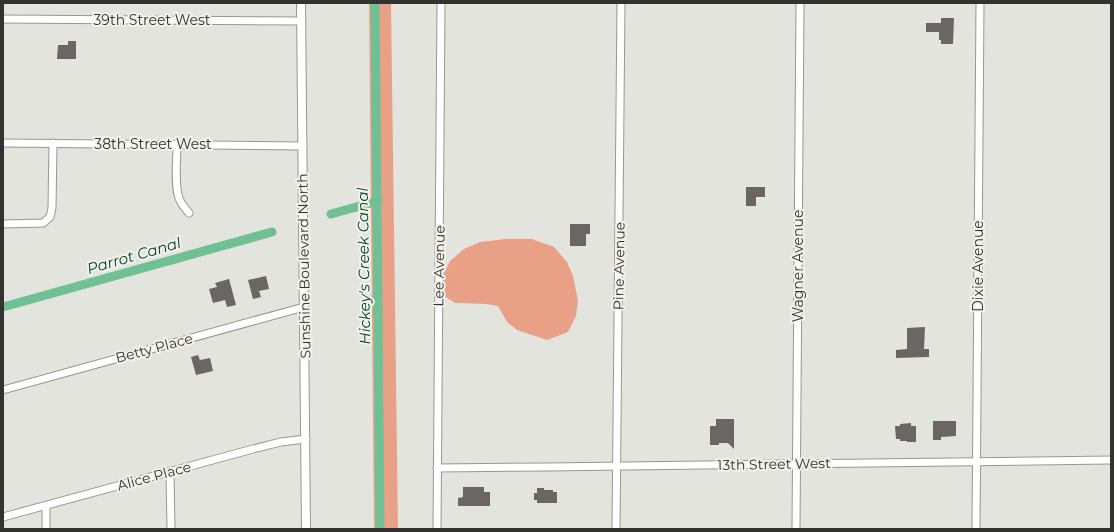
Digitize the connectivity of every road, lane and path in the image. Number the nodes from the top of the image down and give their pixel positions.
1 (301, 3) edge
2 (441, 3) edge
3 (621, 3) edge
4 (800, 3) edge
5 (980, 3) edge
6 (3, 19) edge
7 (301, 21) junction
8 (3, 143) edge
9 (53, 143) junction
10 (177, 144) junction
11 (302, 146) junction
12 (189, 213) dead end
13 (3, 224) edge
14 (304, 307) junction
15 (3, 390) edge
16 (306, 439) junction
17 (1111, 460) edge
18 (976, 461) junction
19 (796, 464) junction
20 (617, 466) junction
21 (437, 468) junction
22 (170, 472) junction
23 (46, 506) junction
24 (3, 517) edge
25 (46, 529) edge
26 (172, 529) edge
27 (306, 529) edge
28 (437, 529) edge
29 (616, 529) edge
30 (796, 529) edge
31 (976, 529) edge

1 - 7 street, Sunshine Boulevard North
2 - 21 street, Lee Avenue
3 - 20 street, Pine Avenue
4 - 19 street, Wagner Avenue
5 - 18 street, Dixie Avenue
6 - 7 street, 39th Street West
7 - 11 street, Sunshine Boulevard North
8 - 9 street, 38th Street West
9 - 10 street, 38th Street West
9 - 13 street
10 - 11 street, 38th Street West
10 - 12 street
11 - 14 street, Sunshine Boulevard North
14 - 15 street, Betty Place
14 - 16 street, Sunshine Boulevard North
16 - 22 street, Alice Place
16 - 27 street, Sunshine Boulevard North
17 - 18 street, 13th Street West
18 - 19 street, 13th Street West
18 - 31 street, Dixie Avenue
19 - 20 street, 13th Street West
19 - 30 street, Wagner Avenue
20 - 21 street, 13th Street West
20 - 29 street, Pine Avenue
21 - 28 street, Lee Avenue
22 - 23 street, Alice Place
22 - 26 street
23 - 24 street, Alice Place
23 - 25 street

